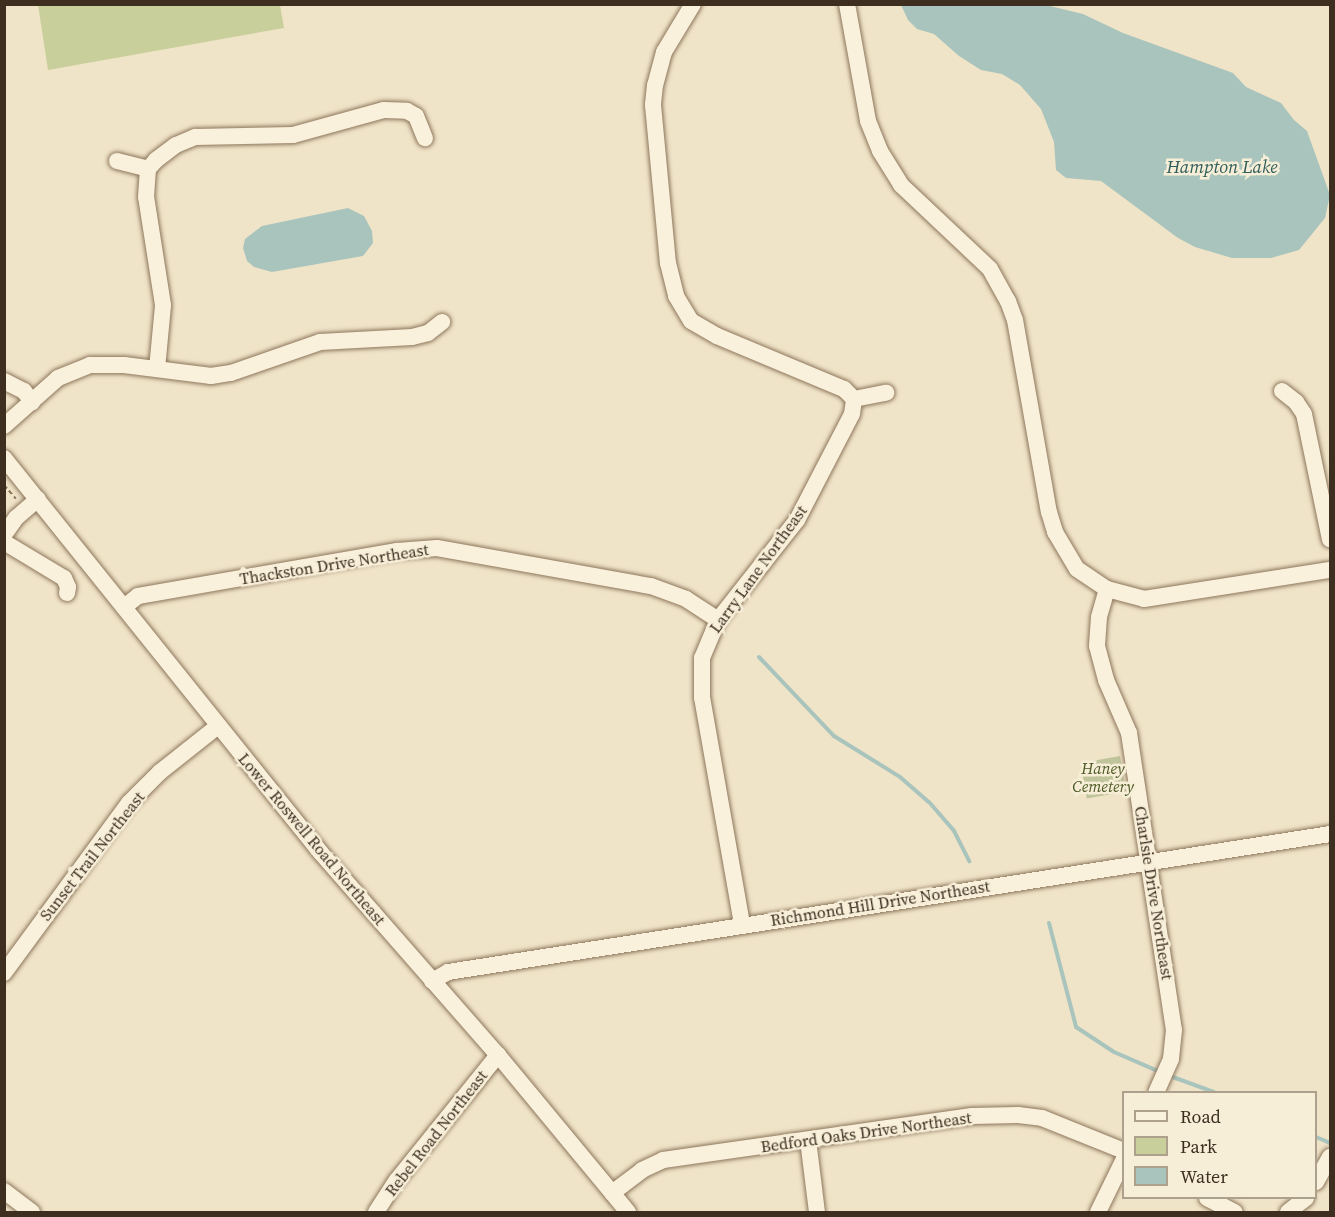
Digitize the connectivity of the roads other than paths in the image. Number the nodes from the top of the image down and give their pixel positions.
1 (693, 4) edge
2 (847, 4) edge
3 (425, 138) dead end
4 (117, 161) dead end
5 (148, 170) junction
6 (441, 322) dead end
7 (157, 369) junction
8 (4, 381) edge
9 (1282, 391) dead end
10 (886, 393) dead end
11 (854, 399) junction
12 (32, 402) junction
13 (4, 426) edge
14 (4, 458) edge
15 (38, 499) junction
16 (4, 535) edge
17 (1330, 539) edge
18 (4, 542) edge
19 (1330, 570) edge
20 (1107, 589) junction
21 (67, 593) dead end
22 (124, 607) junction
23 (718, 621) junction
24 (218, 726) junction
25 (1330, 834) edge
26 (1149, 861) junction
27 (742, 924) junction
28 (4, 973) edge
29 (432, 981) junction
30 (498, 1055) junction
31 (1156, 1091) edge
32 (808, 1140) junction
33 (1122, 1150) edge
34 (1122, 1163) edge
35 (4, 1191) edge
36 (612, 1193) junction
37 (1212, 1199) edge
38 (1304, 1199) edge
39 (32, 1212) edge
40 (376, 1212) edge
41 (628, 1212) edge
42 (817, 1212) edge
43 (1098, 1212) edge
44 (1235, 1212) edge
45 (1288, 1212) edge

1 - 11 street
2 - 20 street
3 - 5 street
4 - 5 street
5 - 7 street
6 - 7 street
7 - 12 street
8 - 12 street
9 - 17 street
10 - 11 street
11 - 23 street, Larry Lane Northeast
12 - 13 street
14 - 15 street, Lower Roswell Road Northeast
15 - 16 street
15 - 22 street, Lower Roswell Road Northeast
18 - 21 street
19 - 20 street
20 - 26 street, Charlsie Drive Northeast
22 - 23 street, Thackston Drive Northeast
22 - 24 street, Lower Roswell Road Northeast
23 - 27 street, Larry Lane Northeast
24 - 28 street, Sunset Trail Northeast
24 - 29 street, Lower Roswell Road Northeast
25 - 26 street, Richmond Hill Drive Northeast
26 - 27 street, Richmond Hill Drive Northeast
26 - 31 street, Charlsie Drive Northeast
27 - 29 street, Richmond Hill Drive Northeast
29 - 30 street, Lower Roswell Road Northeast
30 - 36 street, Lower Roswell Road Northeast
30 - 40 street, Rebel Road Northeast
32 - 33 street, Bedford Oaks Drive Northeast
32 - 36 street, Bedford Oaks Drive Northeast
32 - 42 street
34 - 43 street
35 - 39 street
36 - 41 street, Lower Roswell Road Northeast
37 - 44 street
38 - 45 street

